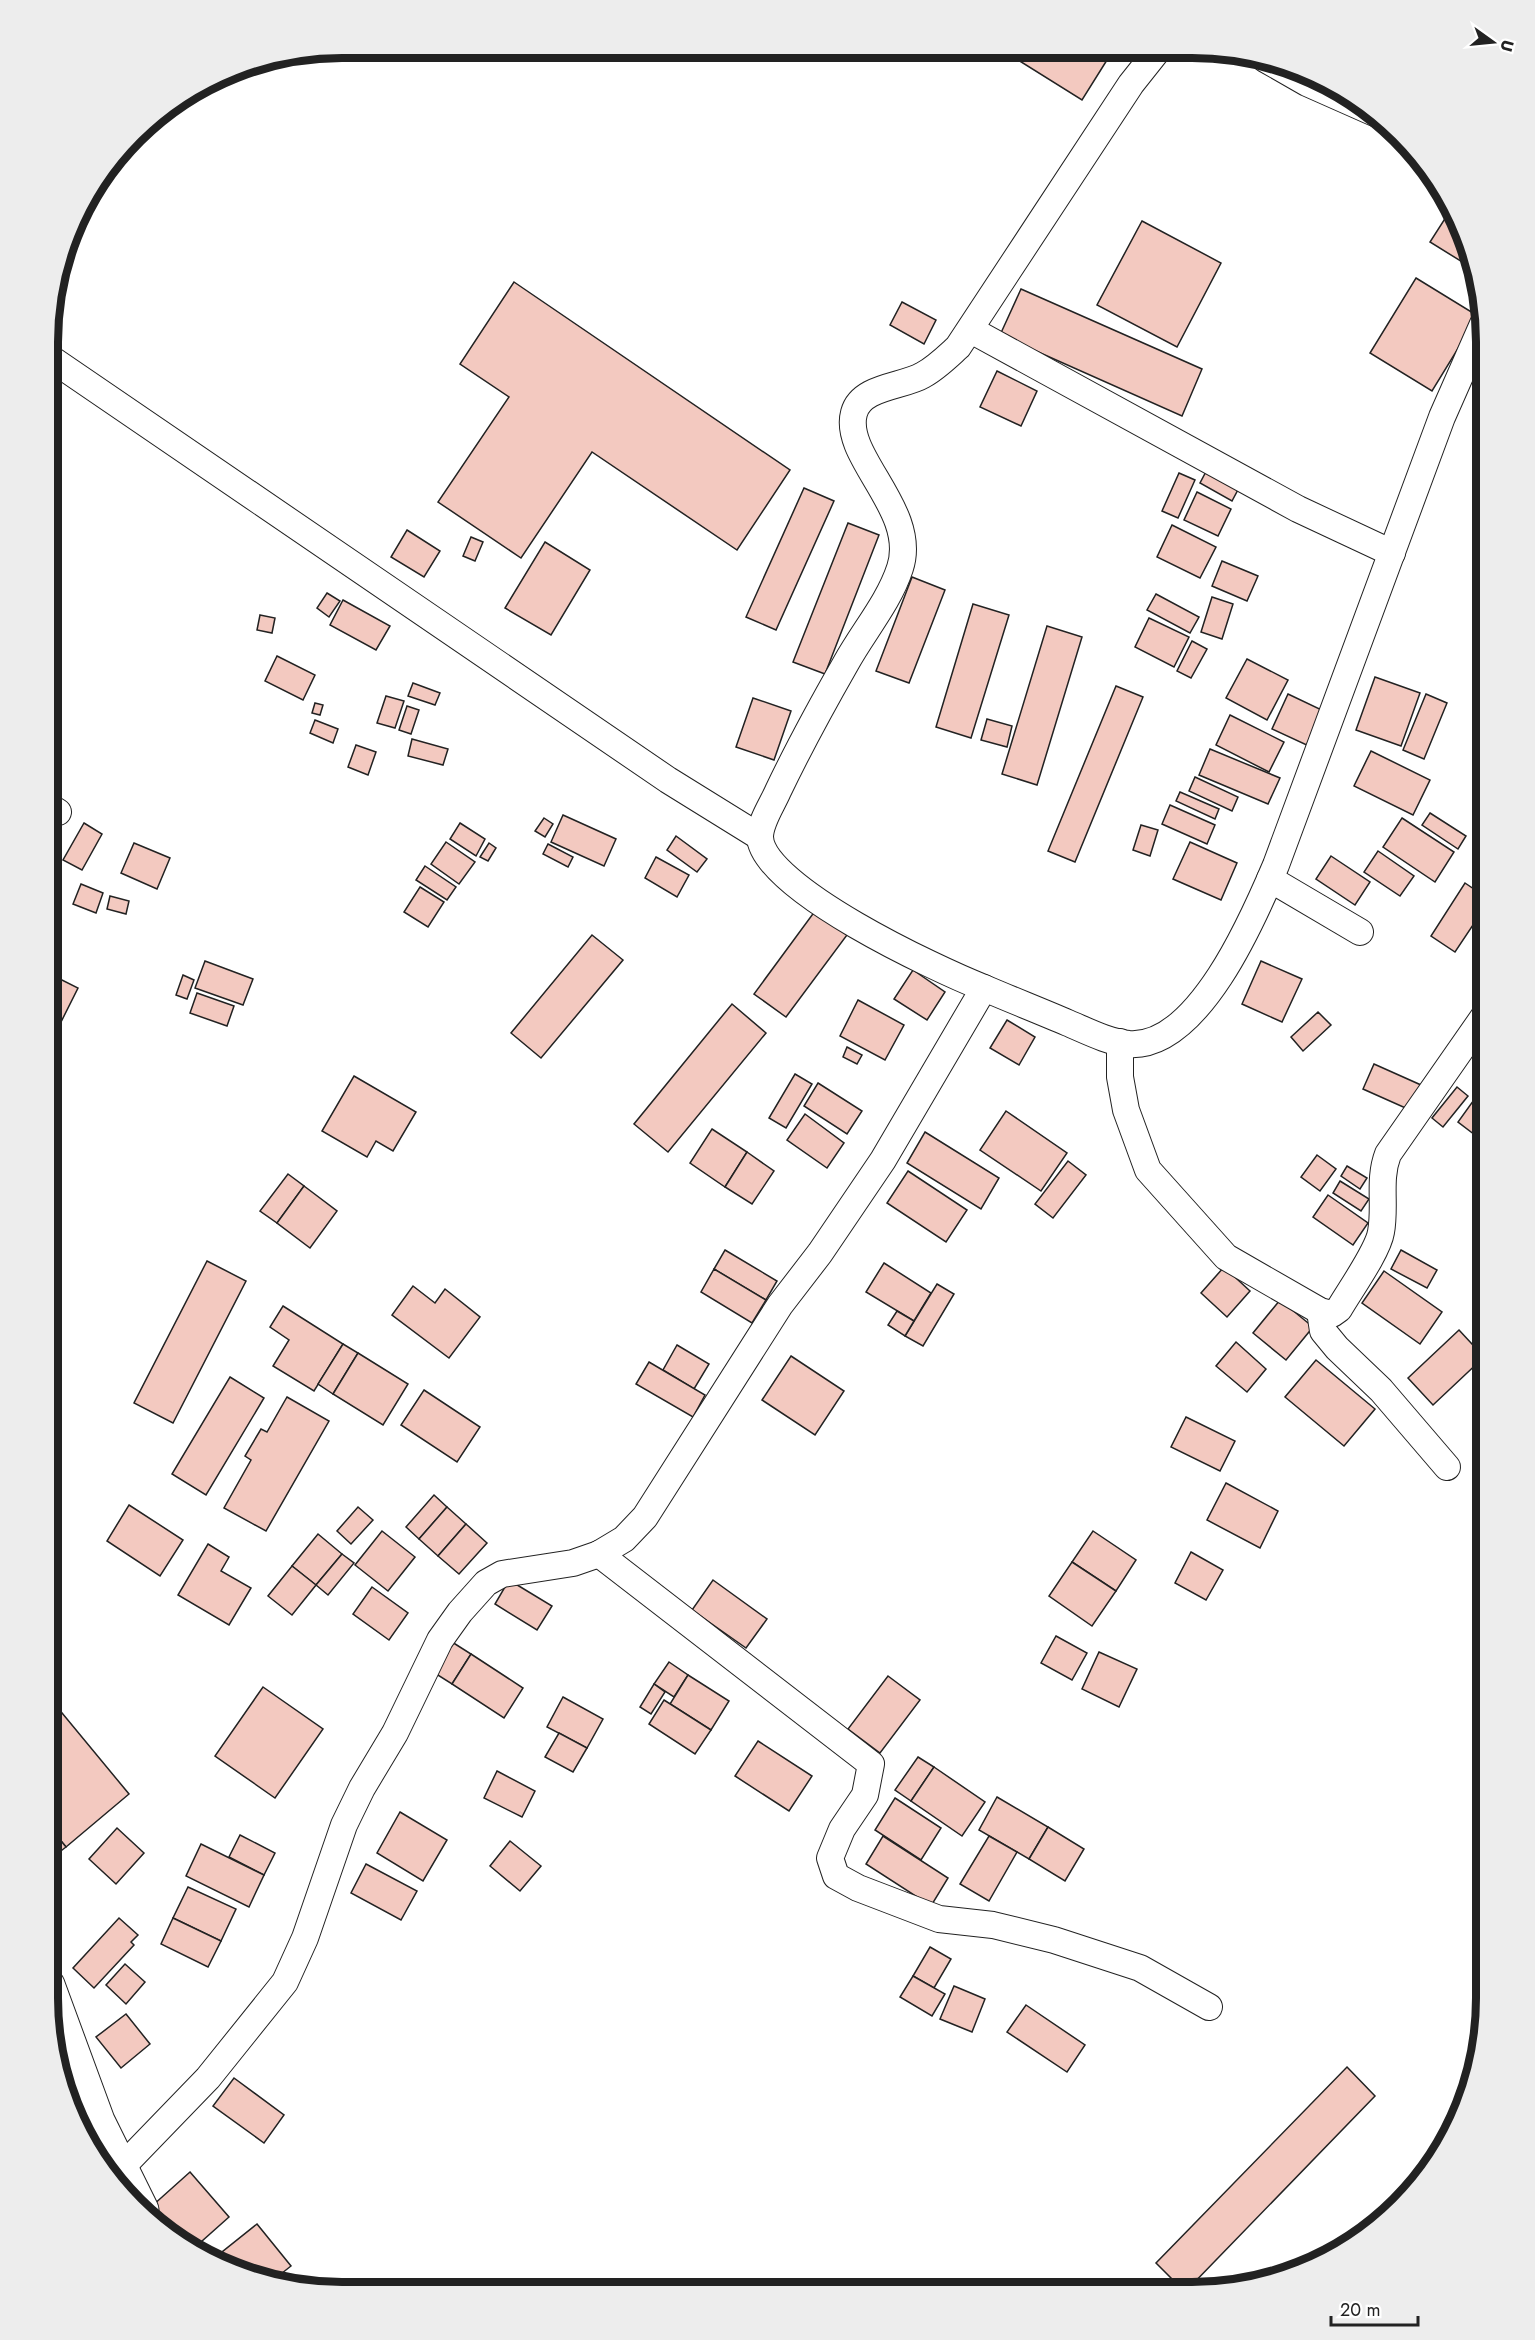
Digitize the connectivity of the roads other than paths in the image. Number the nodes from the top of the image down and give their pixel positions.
1 (1152, 58) edge
2 (971, 330) junction
3 (1476, 340) edge
4 (58, 363) edge
5 (1392, 553) junction
6 (760, 837) junction
7 (1270, 879) junction
8 (1360, 932) dead end
9 (984, 988) junction
10 (1476, 1028) edge
11 (1120, 1042) junction
12 (1320, 1311) junction
13 (1447, 1467) dead end
14 (599, 1554) junction
15 (1209, 2007) dead end
16 (59, 2015) edge
17 (109, 2155) edge
18 (122, 2177) edge

1 - 2 street
2 - 5 street
2 - 6 street
3 - 5 street
4 - 6 street
5 - 7 street
6 - 9 street
7 - 8 street
7 - 11 street
9 - 11 street
9 - 14 street
10 - 12 street
11 - 12 street
12 - 13 street
14 - 15 street
14 - 17 street
16 - 17 street
17 - 18 street

